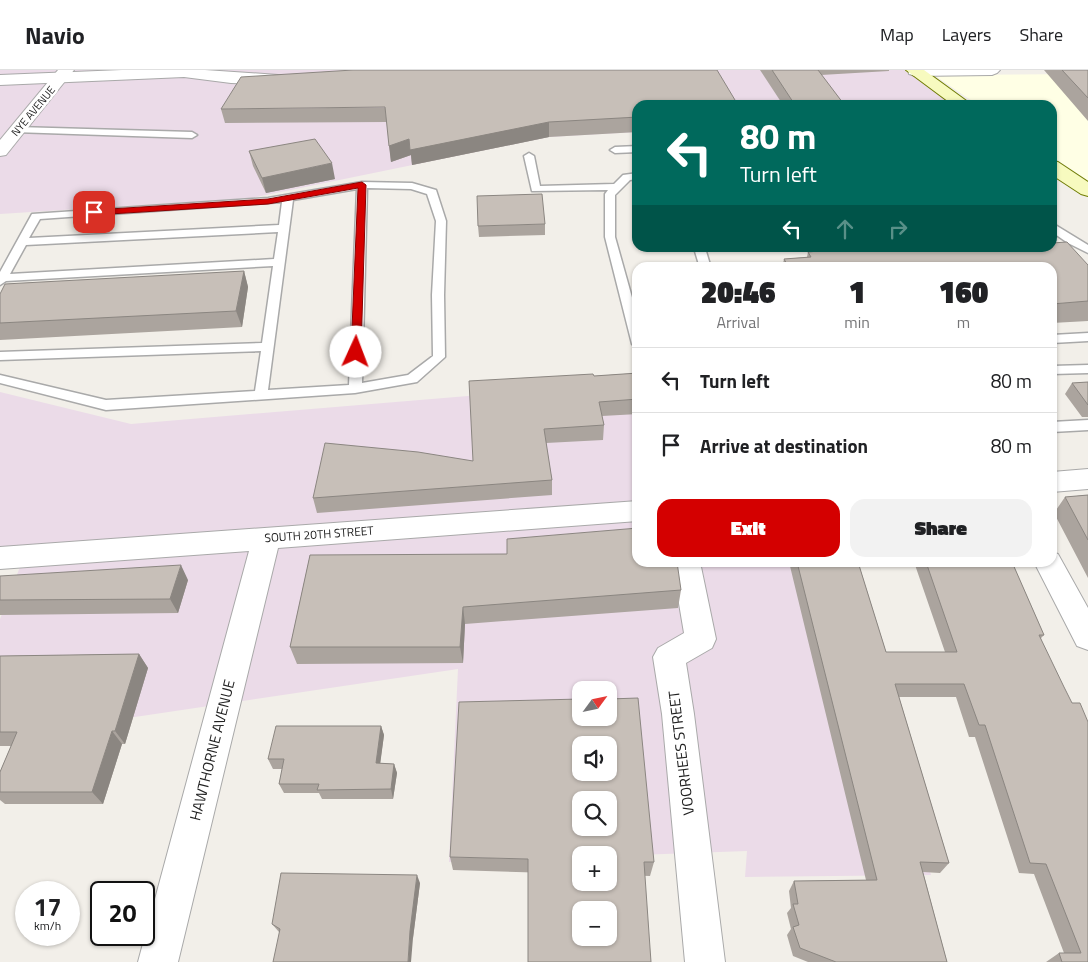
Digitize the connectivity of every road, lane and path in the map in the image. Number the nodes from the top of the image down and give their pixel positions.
1 (914, 70) edge
2 (992, 70) edge
3 (64, 73) edge
4 (0, 80) edge
5 (294, 80) edge
6 (957, 100) edge
7 (17, 130) junction
8 (192, 136) dead end
9 (632, 149) edge
10 (0, 150) edge
11 (615, 150) dead end
12 (529, 156) dead end
13 (1057, 170) edge
14 (632, 177) edge
15 (362, 185) junction
16 (617, 187) junction
17 (1088, 190) edge
18 (288, 198) junction
19 (284, 228) junction
20 (1057, 230) edge
21 (22, 242) junction
22 (1088, 250) edge
23 (279, 262) junction
24 (1, 280) edge
25 (632, 321) edge
26 (1088, 337) edge
27 (1057, 339) edge
28 (267, 347) junction
29 (0, 356) edge
30 (1088, 369) edge
31 (1057, 370) edge
32 (0, 379) edge
33 (354, 389) junction
34 (261, 395) junction
35 (1088, 425) edge
36 (1057, 427) edge
37 (1088, 479) edge
38 (1057, 481) edge
39 (632, 511) edge
40 (266, 538) junction
41 (0, 558) edge
42 (687, 567) edge
43 (1051, 567) edge
44 (1088, 637) edge
45 (158, 962) edge
46 (705, 962) edge

1 - 2 street
1 - 6 main road
3 - 4 street
3 - 5 street
3 - 7 street, NYE AVENUE
7 - 8 lane
7 - 10 street, NYE AVENUE
9 - 11 lane
12 - 16 lane
13 - 17 main road
14 - 16 lane
15 - 18 lane
15 - 33 lane
15 - 33 lane
16 - 25 lane
18 - 19 lane
18 - 21 lane
19 - 21 lane
19 - 23 lane
20 - 22 lane
21 - 24 lane
23 - 24 lane
23 - 28 lane
26 - 27 lane
28 - 29 lane
28 - 34 lane
30 - 31 lane
32 - 34 lane
33 - 34 lane
35 - 36 lane
37 - 38 street
39 - 40 street, SOUTH 20TH STREET
40 - 41 street, SOUTH 20TH STREET
40 - 45 street, HAWTHORNE AVENUE
42 - 46 street, VOORHEES STREET
43 - 44 street

